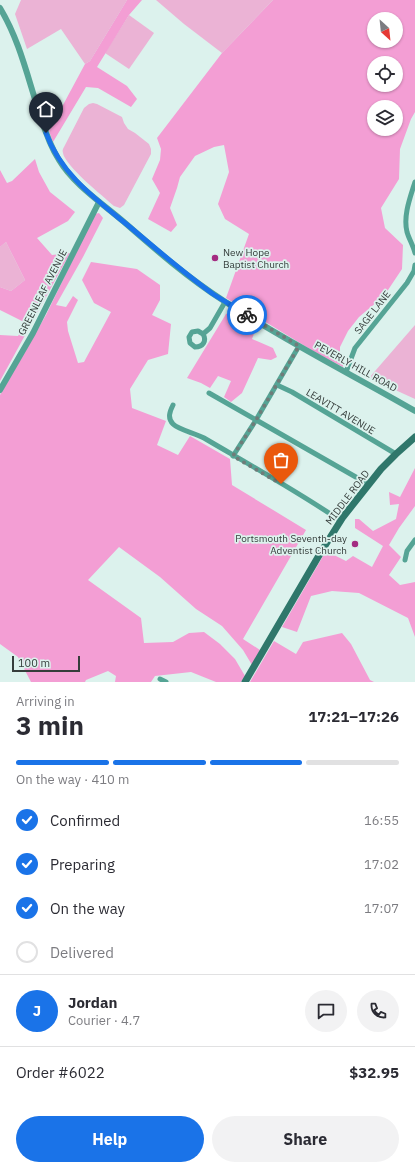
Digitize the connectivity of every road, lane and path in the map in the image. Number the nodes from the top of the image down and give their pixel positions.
1 (0, 8) edge
2 (415, 182) edge
3 (99, 202) junction
4 (415, 253) edge
5 (415, 265) edge
6 (225, 302) junction
7 (203, 334) dead end
8 (299, 346) junction
9 (346, 372) junction
10 (277, 385) junction
11 (0, 390) edge
12 (209, 393) dead end
13 (173, 405) dead end
14 (415, 411) edge
15 (256, 420) junction
16 (415, 437) edge
17 (396, 454) junction
18 (233, 456) junction
19 (368, 484) junction
20 (341, 521) junction
21 (415, 540) edge
22 (405, 560) dead end
23 (160, 679) dead end
24 (166, 682) edge
25 (245, 682) edge

1 - 3 street, PEVERLY HILL ROAD
2 - 4 street
3 - 6 street, PEVERLY HILL ROAD
3 - 11 street, GREENLEAF AVENUE
5 - 9 street, SAGE LANE
6 - 7 street
6 - 8 street, PEVERLY HILL ROAD
8 - 9 street, PEVERLY HILL ROAD
8 - 10 street
9 - 14 street, PEVERLY HILL ROAD
10 - 15 street
10 - 17 street, LEAVITT AVENUE
12 - 15 street
13 - 18 street
15 - 18 street
15 - 19 street
16 - 17 main road, MIDDLE ROAD
17 - 19 main road, MIDDLE ROAD
18 - 20 street
19 - 20 main road, MIDDLE ROAD
20 - 25 main road, MIDDLE ROAD
21 - 22 street
23 - 24 street

